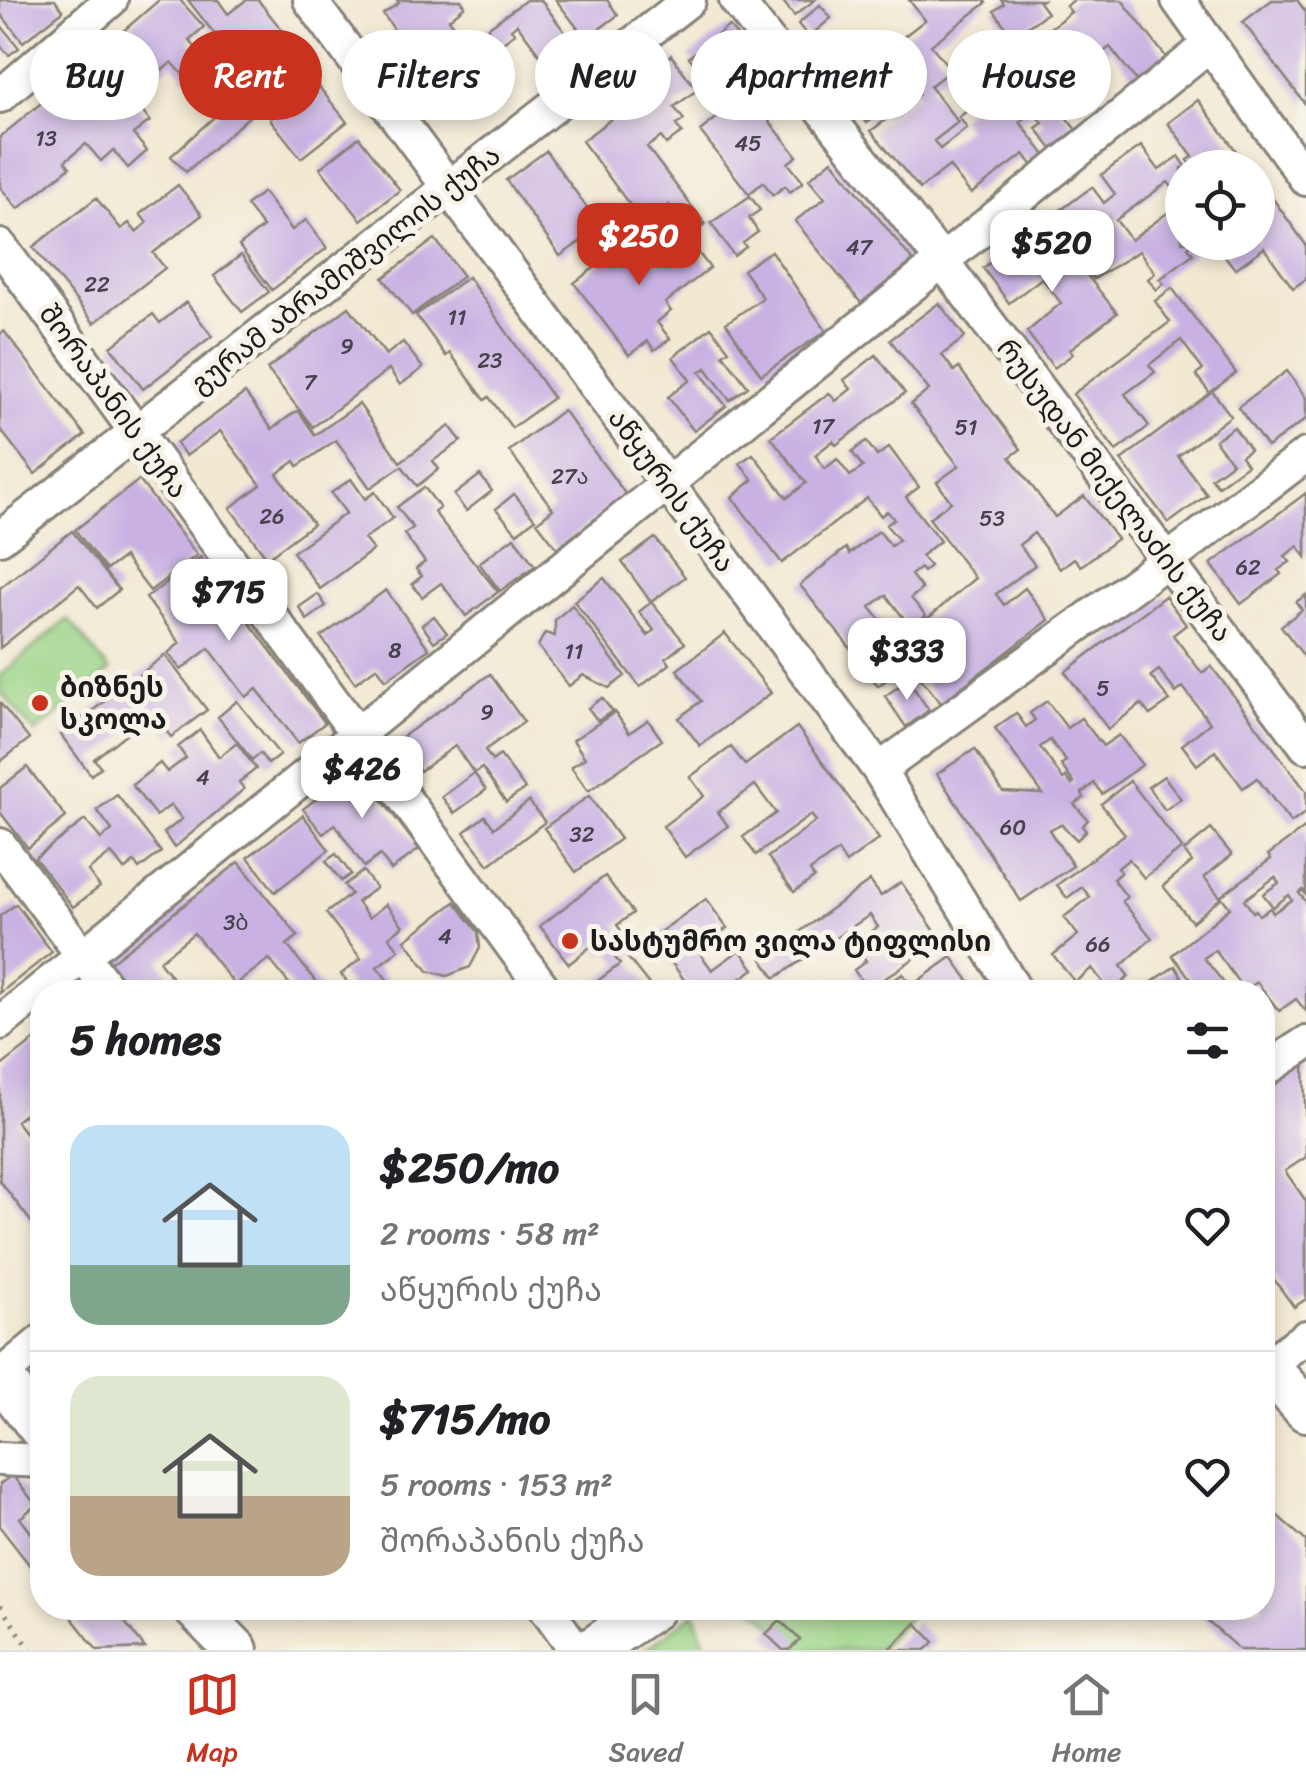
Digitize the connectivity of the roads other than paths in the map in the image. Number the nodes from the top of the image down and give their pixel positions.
1 (112, 0) edge
2 (310, 0) edge
3 (690, 0) edge
4 (736, 0) edge
5 (1178, 0) edge
6 (1209, 44) junction
7 (0, 96) edge
8 (1306, 179) edge
9 (449, 188) junction
10 (0, 246) edge
11 (942, 261) junction
12 (136, 432) junction
13 (1306, 456) edge
14 (668, 484) junction
15 (0, 538) edge
16 (1168, 560) junction
17 (357, 733) junction
18 (1306, 746) edge
19 (879, 770) junction
20 (0, 845) edge
21 (83, 956) junction
22 (53, 980) edge
23 (101, 980) edge
24 (537, 980) edge
25 (1009, 980) edge
26 (30, 998) edge
27 (0, 1022) edge
28 (1306, 1043) edge
29 (1275, 1063) edge
30 (1306, 1337) edge
31 (30, 1351) edge
32 (1275, 1357) edge
33 (1275, 1374) edge
34 (0, 1376) edge
35 (1306, 1410) edge
36 (30, 1415) edge
37 (0, 1459) edge
38 (30, 1460) edge
39 (184, 1620) edge
40 (207, 1620) edge
41 (555, 1620) edge
42 (635, 1620) edge
43 (204, 1650) edge
44 (236, 1650) edge
45 (576, 1650) edge
46 (591, 1650) edge

1 - 7 street
2 - 9 street, აწყურის ქუჩა
3 - 9 street, გურამ აბრამიშვილის ქუჩა
4 - 11 street, რუსუდან მიქელაძის ქუჩა
5 - 6 street
6 - 8 street
6 - 11 street
9 - 12 street, გურამ აბრამიშვილის ქუჩა
9 - 14 street, აწყურის ქუჩა
10 - 12 street, შორაპანის ქუჩა
11 - 14 street
11 - 16 street, რუსუდან მიქელაძის ქუჩა
12 - 15 street, გურამ აბრამიშვილის ქუჩა
12 - 17 street, შორაპანის ქუჩა
13 - 16 street
14 - 17 street
14 - 19 street, აწყურის ქუჩა
16 - 18 street, რუსუდან მიქელაძის ქუჩა
16 - 19 street
17 - 21 street
17 - 24 street, შორაპანის ქუჩა
19 - 25 street, აწყურის ქუჩა
20 - 21 street
21 - 22 street
21 - 23 street
26 - 27 street
28 - 29 street
30 - 32 street
31 - 34 street
33 - 35 main road
34 - 36 main road
37 - 38 street
39 - 43 main road
40 - 44 main road
41 - 45 street
42 - 46 main road

